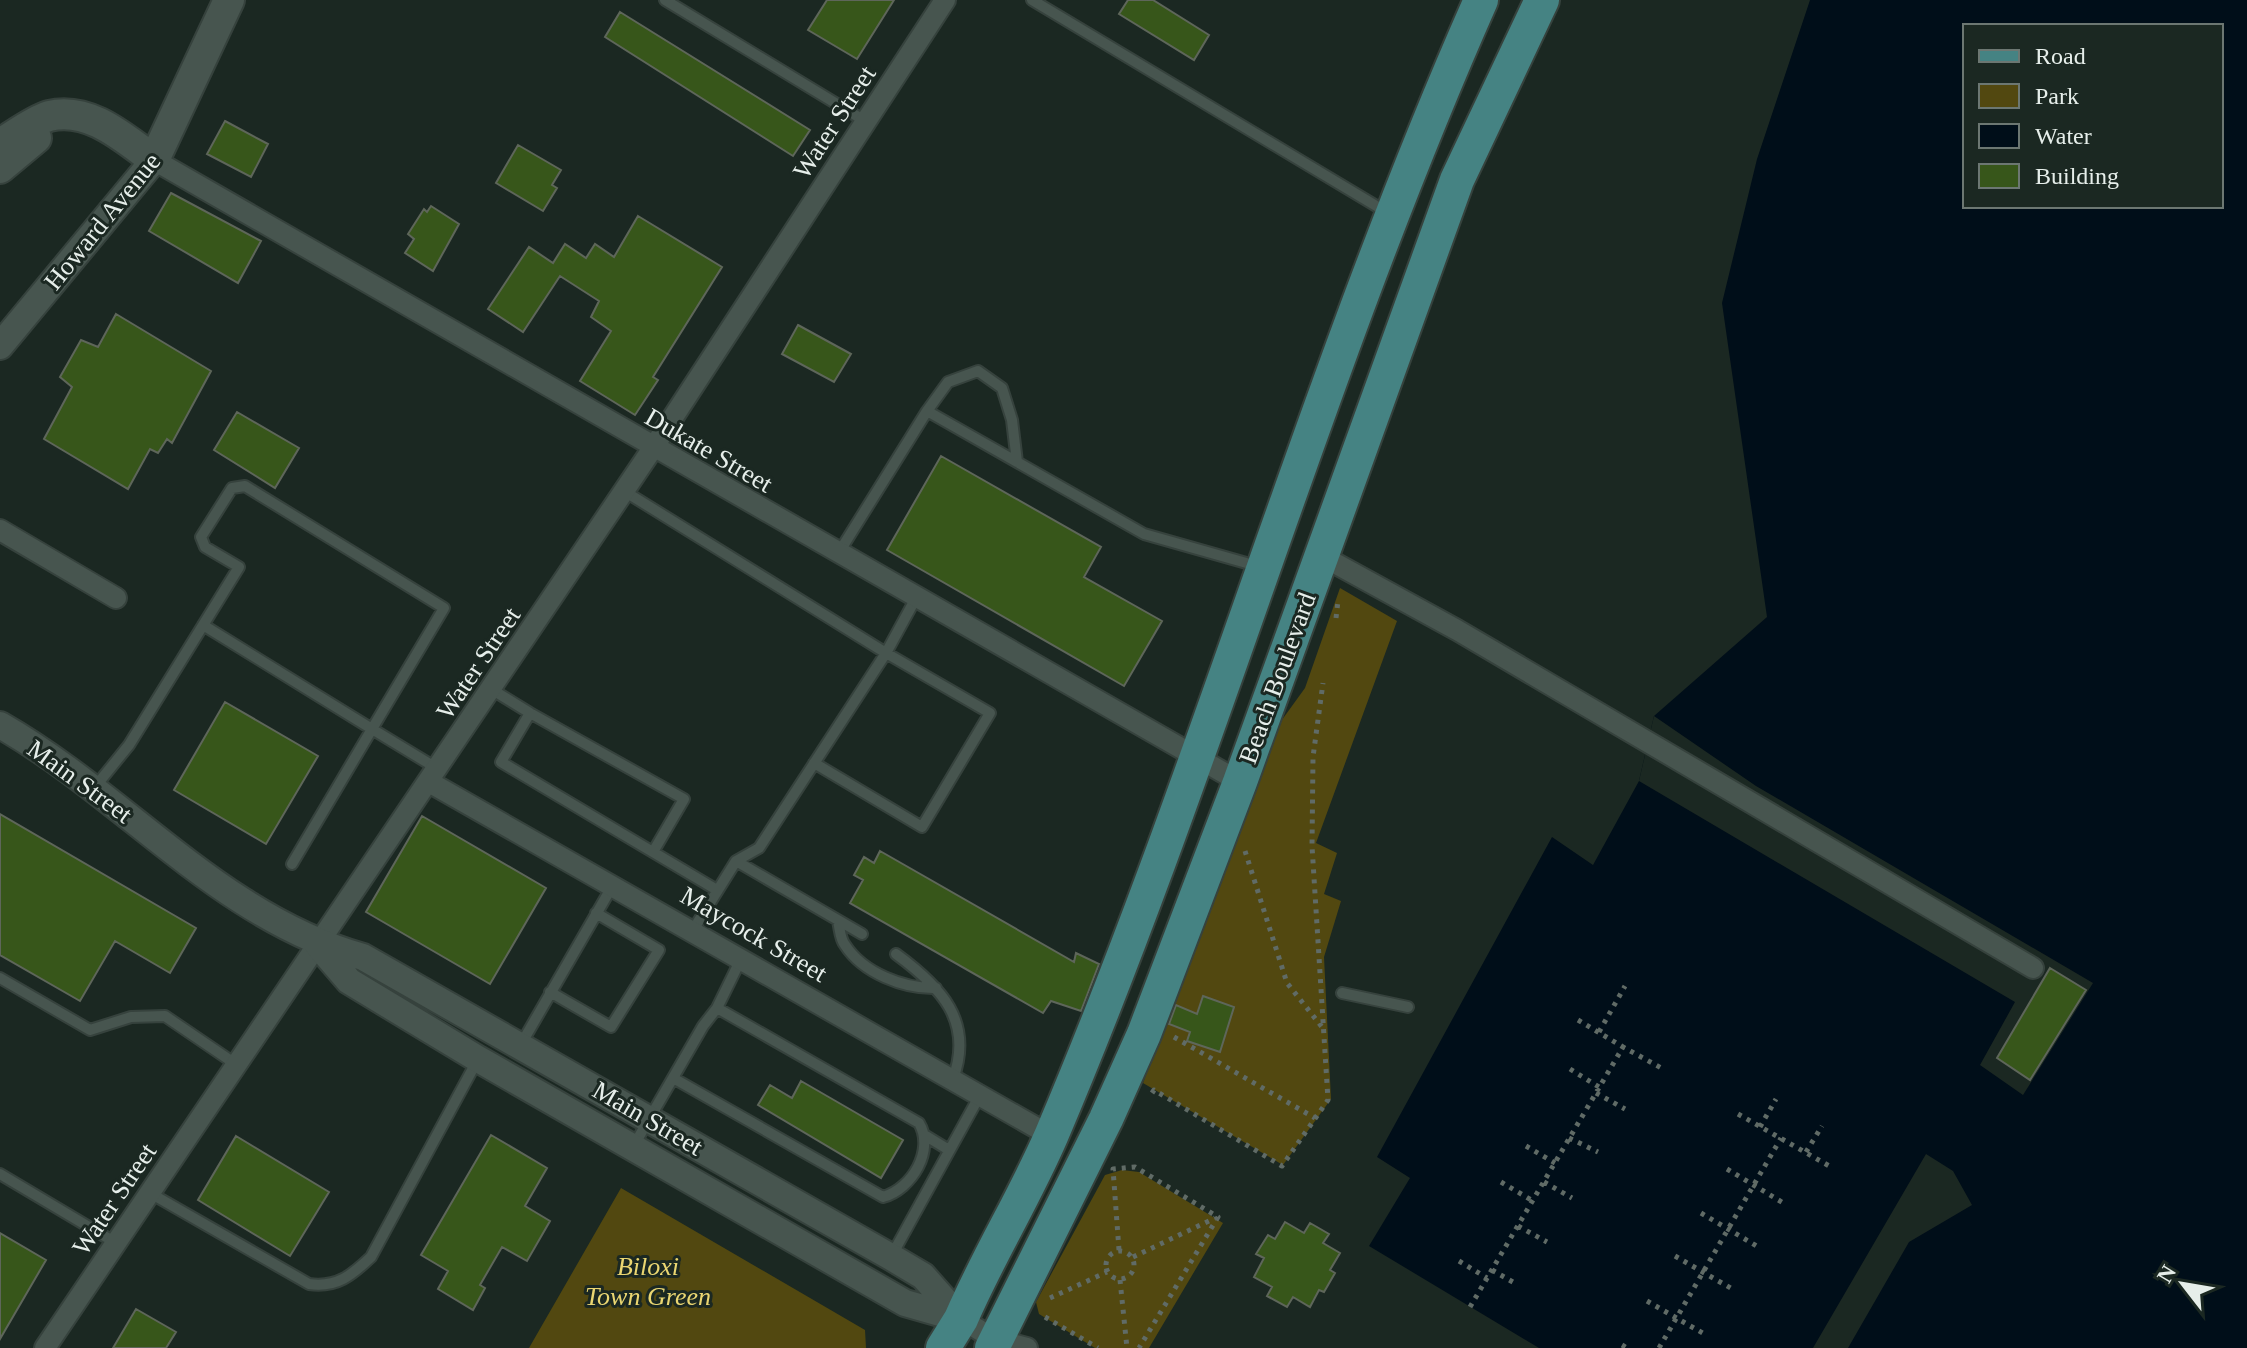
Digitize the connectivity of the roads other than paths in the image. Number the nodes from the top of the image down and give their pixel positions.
1 (229, 0) edge
2 (665, 0) edge
3 (945, 0) edge
4 (1032, 0) edge
5 (1481, 0) edge
6 (1542, 0) edge
7 (865, 121) junction
8 (0, 144) edge
9 (154, 160) junction
10 (0, 168) edge
11 (1390, 214) junction
12 (0, 346) edge
13 (927, 411) junction
14 (653, 448) junction
15 (1017, 462) junction
16 (624, 491) junction
17 (0, 530) edge
18 (838, 554) junction
19 (1320, 555) junction
20 (1263, 568) junction
21 (116, 598) dead end
22 (916, 598) junction
23 (203, 625) junction
24 (886, 653) junction
25 (491, 689) junction
26 (530, 713) junction
27 (0, 725) edge
28 (372, 729) junction
29 (1195, 759) junction
30 (814, 763) junction
31 (434, 775) junction
32 (1240, 782) junction
33 (95, 787) junction
34 (653, 852) junction
35 (736, 861) junction
36 (292, 864) dead end
37 (613, 885) junction
38 (717, 890) junction
39 (596, 913) junction
40 (838, 921) junction
41 (693, 930) junction
42 (862, 934) dead end
43 (318, 945) junction
44 (896, 954) dead end
45 (742, 957) junction
46 (2033, 968) dead end
47 (0, 978) edge
48 (936, 988) junction
49 (550, 992) junction
50 (1342, 993) dead end
51 (1408, 1007) dead end
52 (717, 1008) junction
53 (520, 1046) junction
54 (478, 1059) junction
55 (237, 1065) junction
56 (673, 1078) junction
57 (953, 1079) junction
58 (980, 1095) junction
59 (650, 1119) junction
60 (926, 1136) junction
61 (1051, 1136) junction
62 (632, 1149) junction
63 (949, 1150) junction
64 (0, 1174) edge
65 (150, 1193) junction
66 (116, 1243) junction
67 (891, 1257) junction
68 (961, 1319) junction
69 (1005, 1345) edge
70 (45, 1348) edge
71 (943, 1348) edge

1 - 9 main road, Howard Avenue
2 - 7 lane
3 - 7 street, Water Street
4 - 11 lane
5 - 11 main road, Beach Boulevard
6 - 19 main road, Beach Boulevard
7 - 14 street, Water Street
8 - 9 main road
9 - 10 main road
9 - 12 street, Howard Avenue
9 - 14 street, Dukate Street
11 - 20 main road, Beach Boulevard
13 - 15 lane
13 - 15 lane
13 - 18 lane
14 - 16 street, Water Street
14 - 18 street, Dukate Street
15 - 20 lane
16 - 24 lane
16 - 25 street, Water Street
17 - 21 street
18 - 22 street, Dukate Street
19 - 32 main road, Beach Boulevard
19 - 46 street
20 - 29 main road, Beach Boulevard
22 - 24 lane
22 - 29 street, Dukate Street
23 - 28 lane
23 - 28 lane
23 - 33 lane
24 - 30 lane
24 - 30 lane
25 - 26 lane
25 - 31 street, Water Street
26 - 34 lane
26 - 34 lane
27 - 33 street, Main Street
28 - 31 lane
28 - 36 lane
29 - 32 street, Dukate Street
29 - 61 main road, Beach Boulevard
30 - 35 lane
31 - 37 street, Maycock Street
31 - 43 street, Water Street
32 - 69 main road, Beach Boulevard
33 - 43 street, Main Street
34 - 38 lane
35 - 38 lane
35 - 40 lane
37 - 39 lane
37 - 41 street, Maycock Street
38 - 41 lane
39 - 49 lane
39 - 49 lane
40 - 42 lane
40 - 48 lane
41 - 45 street, Maycock Street
43 - 53 street, Main Street
43 - 54 street, Main Street
43 - 55 street, Water Street
44 - 48 lane
45 - 52 lane
45 - 57 street, Maycock Street
47 - 55 lane
48 - 57 lane
49 - 53 lane
50 - 51 lane
52 - 56 lane
52 - 60 lane
53 - 59 street, Main Street
54 - 62 street, Main Street
54 - 65 lane
55 - 65 street, Water Street
56 - 59 lane
56 - 60 lane
57 - 58 street, Maycock Street
58 - 61 street, Maycock Street
58 - 63 lane
59 - 62 lane
59 - 67 street, Main Street
60 - 63 lane
61 - 68 main road, Beach Boulevard
62 - 68 street, Main Street
63 - 67 lane
64 - 66 lane
65 - 66 street, Water Street
66 - 70 street, Water Street
67 - 68 street, Main Street
68 - 69 street, Main Street
68 - 71 main road, Beach Boulevard

